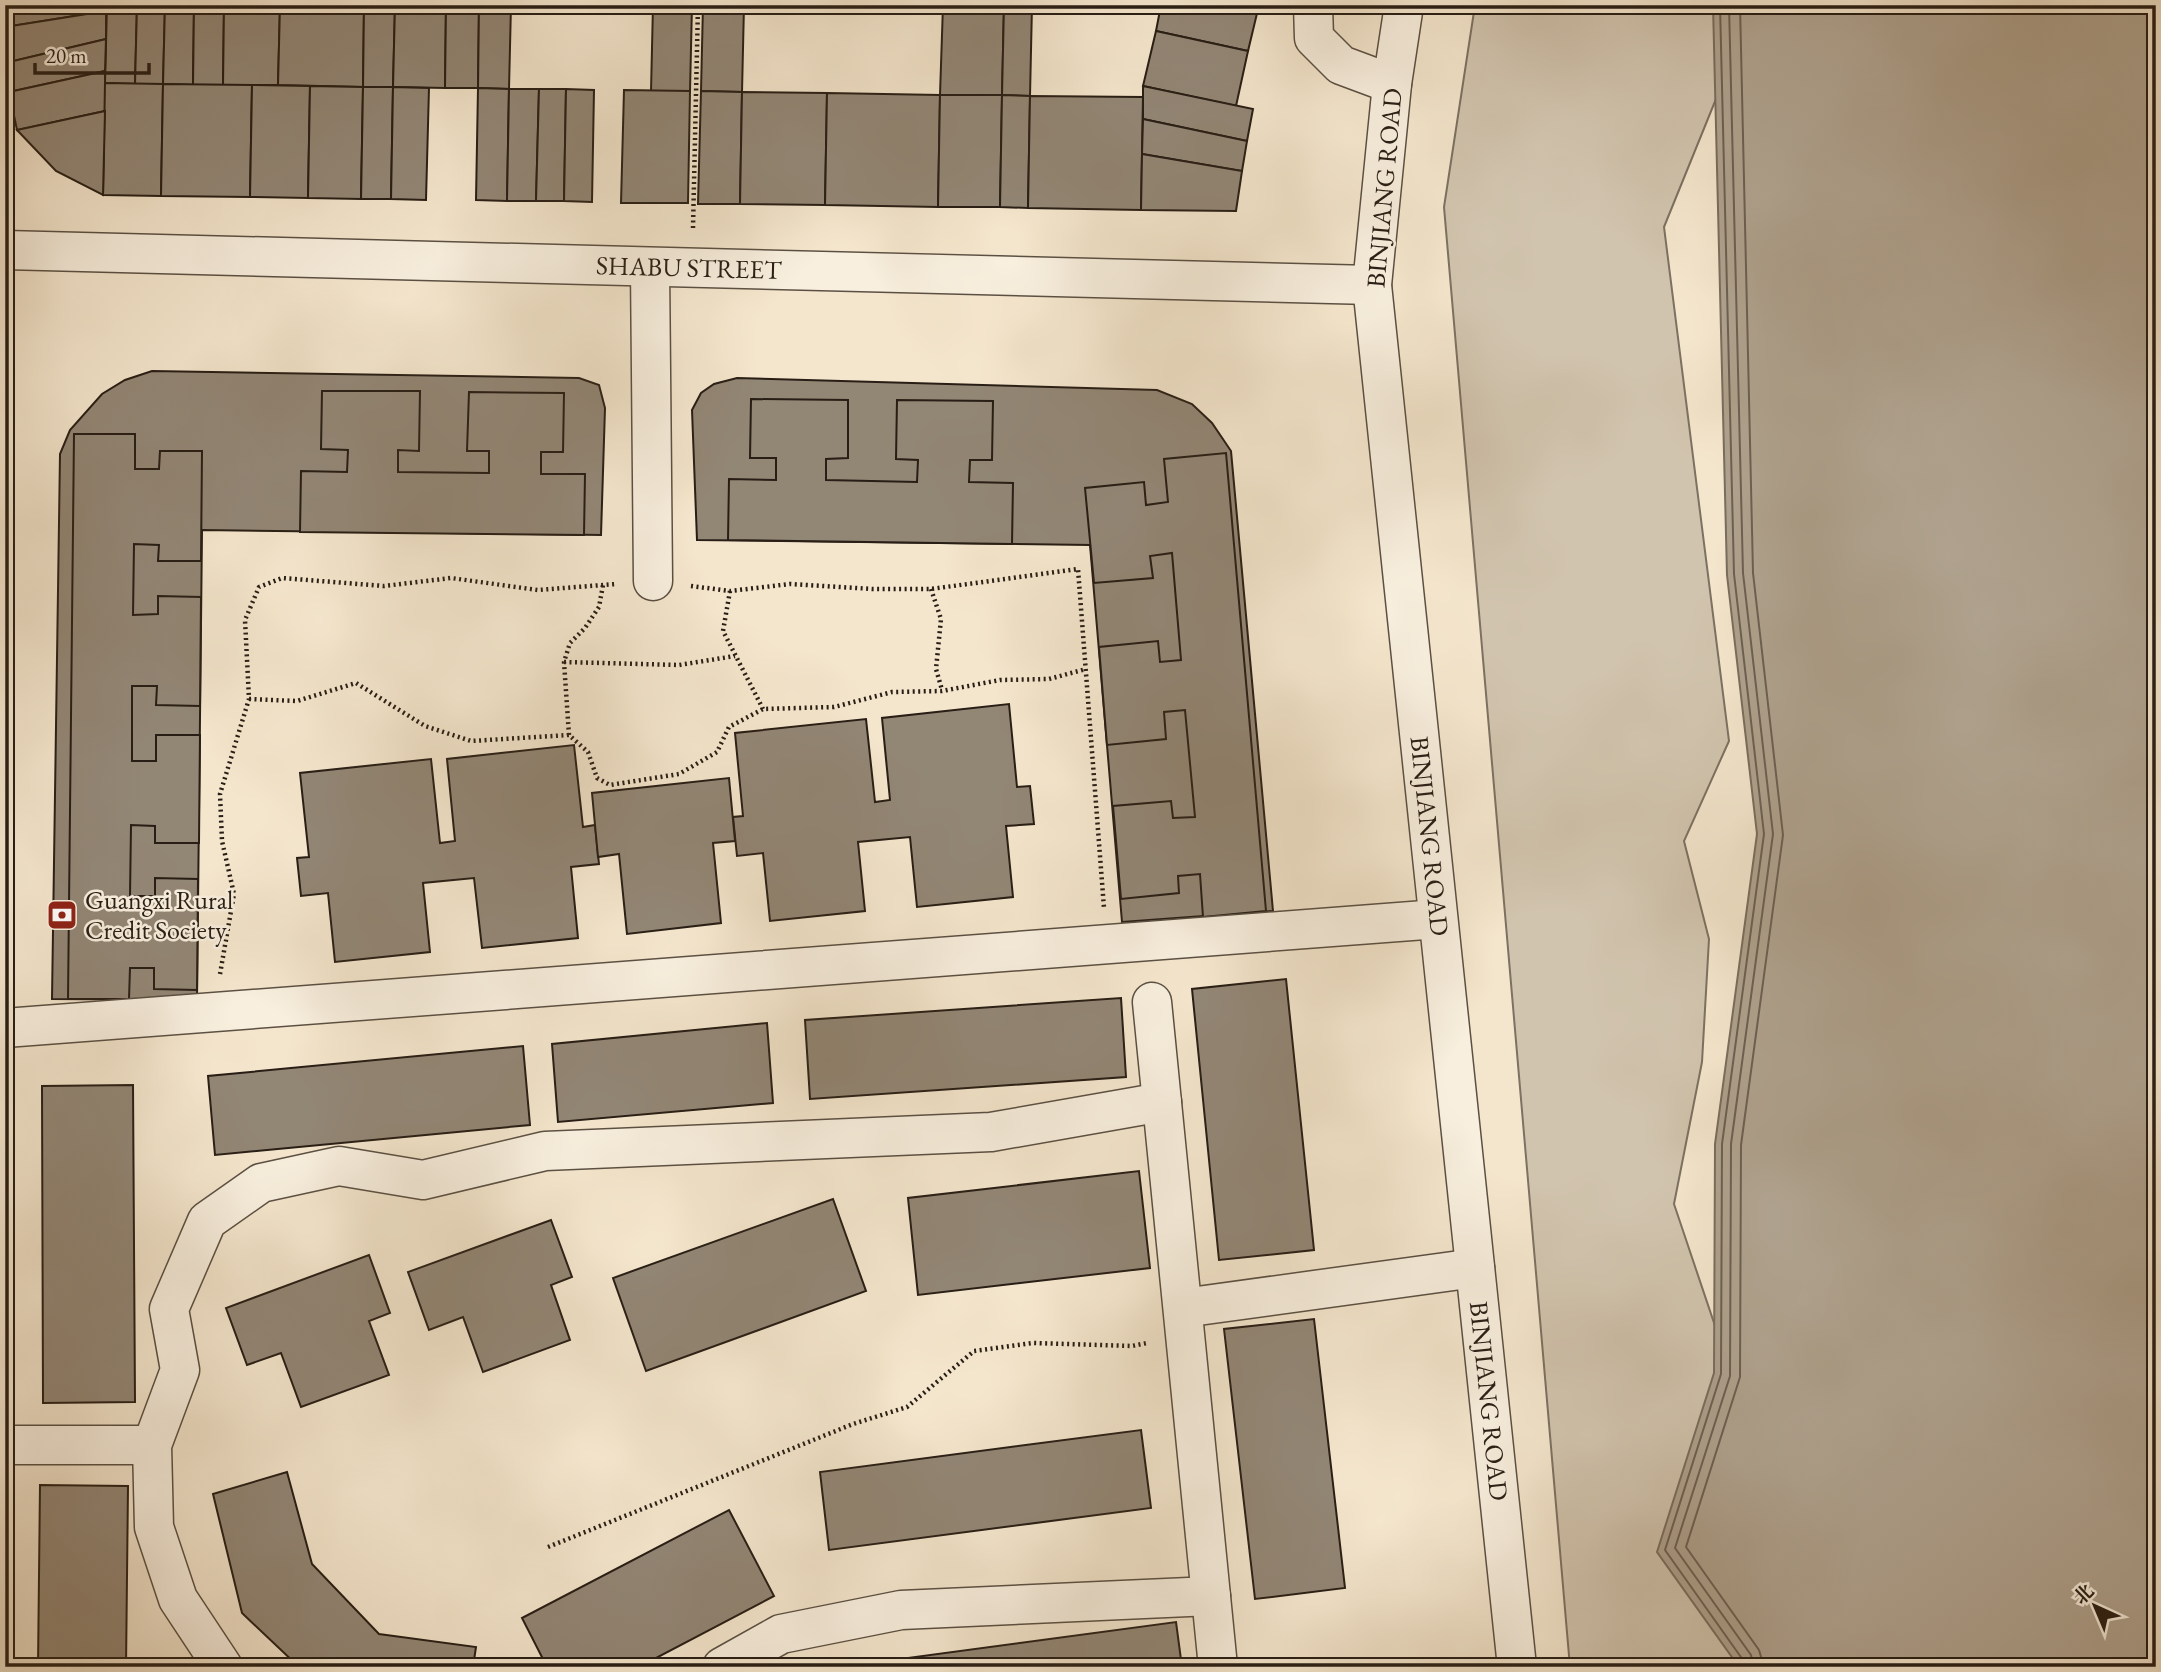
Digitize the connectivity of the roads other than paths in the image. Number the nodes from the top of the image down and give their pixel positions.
1 (1313, 5) edge
2 (1404, 5) edge
3 (1392, 84) junction
4 (5, 250) edge
5 (650, 267) junction
6 (1373, 285) junction
7 (653, 581) road end
8 (1438, 919) junction
9 (1152, 1002) dead end
10 (5, 1028) edge
11 (1162, 1102) junction
12 (1475, 1268) junction
13 (1184, 1323) junction
14 (5, 1445) edge
15 (152, 1445) junction
16 (1211, 1596) junction
17 (223, 1667) edge
18 (722, 1667) edge
19 (1218, 1667) edge
20 (1517, 1667) edge

1 - 3 street
2 - 3 street, BINJIANG ROAD
3 - 6 street, BINJIANG ROAD
4 - 5 street, SHABU STREET
5 - 6 street, SHABU STREET
5 - 7 street
6 - 8 street, BINJIANG ROAD
8 - 10 street
8 - 12 street, BINJIANG ROAD
9 - 11 street
11 - 13 street
11 - 15 street
12 - 13 street
12 - 20 street, BINJIANG ROAD
13 - 16 street
14 - 15 street
15 - 17 street
16 - 18 street
16 - 19 street

